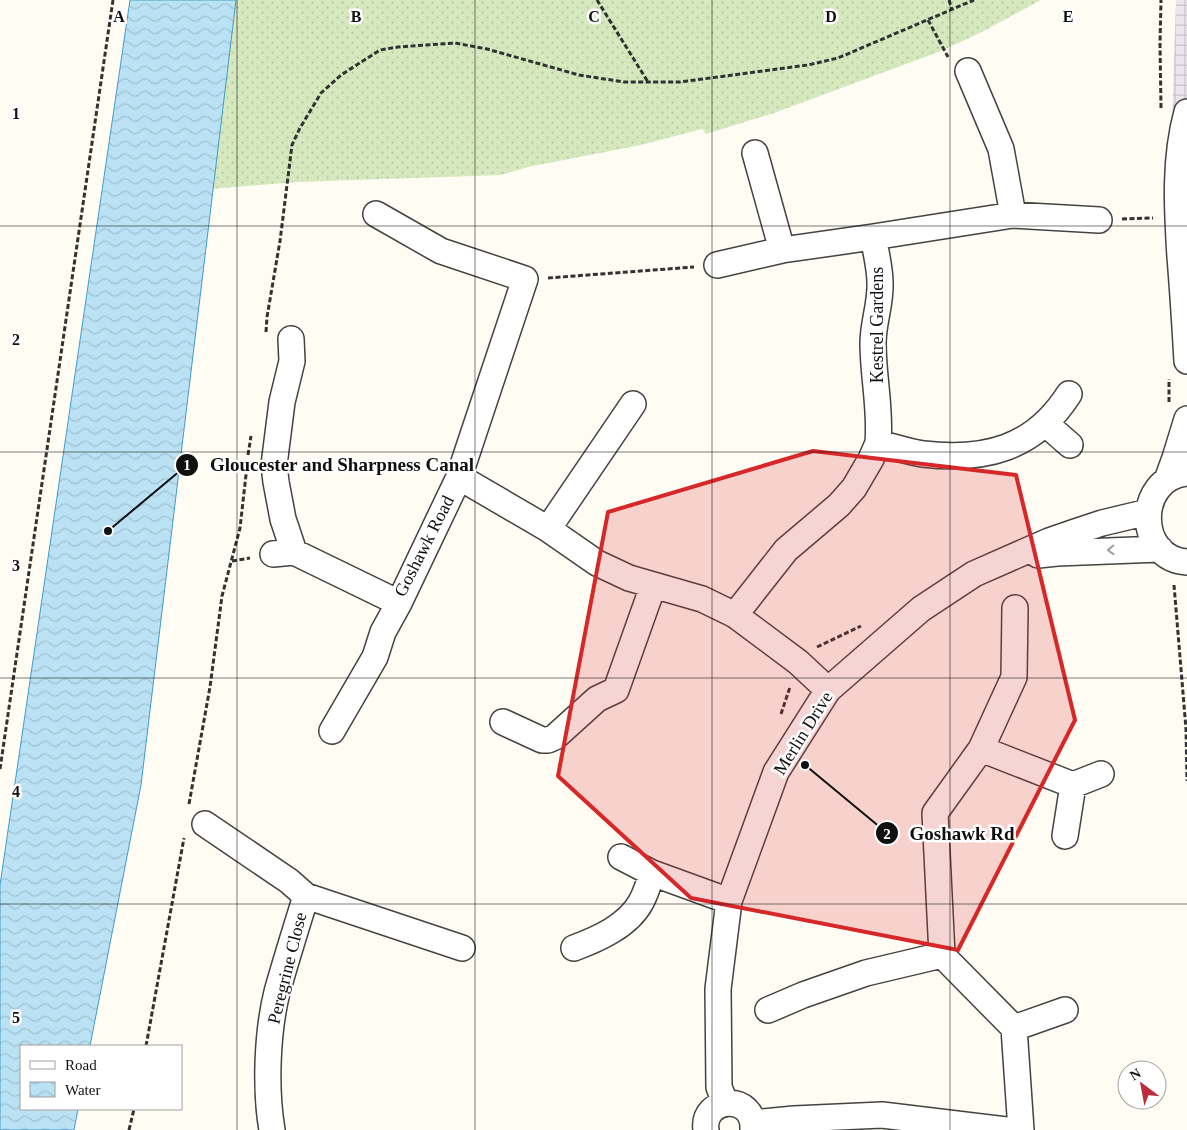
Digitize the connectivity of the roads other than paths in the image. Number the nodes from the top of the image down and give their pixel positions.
1 (968, 70) dead end
2 (1185, 120) edge
3 (755, 153) dead end
4 (1182, 183) edge
5 (376, 214) dead end
6 (1013, 216) junction
7 (1099, 220) road end
8 (873, 237) junction
9 (782, 250) junction
10 (716, 265) road end
11 (1186, 321) edge
12 (291, 339) dead end
13 (1178, 368) edge
14 (1069, 394) dead end
15 (633, 404) dead end
16 (1178, 411) edge
17 (1046, 424) junction
18 (878, 443) junction
19 (1070, 445) dead end
20 (459, 477) junction
21 (1177, 477) edge
22 (1148, 512) junction
23 (548, 529) junction
24 (1160, 549) junction
25 (1008, 560) junction
26 (1187, 562) edge
27 (653, 586) junction
28 (399, 603) junction
29 (1016, 608) dead end
30 (735, 615) junction
31 (828, 690) junction
32 (503, 722) dead end
33 (332, 731) dead end
34 (981, 749) junction
35 (1101, 774) dead end
36 (1073, 785) junction
37 (193, 822) road end
38 (1065, 836) dead end
39 (621, 857) dead end
40 (652, 873) junction
41 (306, 896) junction
42 (729, 901) junction
43 (462, 948) dead end
44 (574, 948) dead end
45 (942, 955) junction
46 (768, 1010) dead end
47 (1065, 1010) dead end
48 (1014, 1028) junction
49 (725, 1103) junction
50 (753, 1127) edge
51 (272, 1130) edge
52 (706, 1130) edge
53 (1006, 1130) edge
54 (1021, 1130) edge

1 - 6 street
2 - 4 street
3 - 9 street
4 - 11 street
5 - 20 street, Goshawk Road
6 - 7 street
6 - 8 street
8 - 9 street
8 - 18 street, Kestrel Gardens
9 - 10 street
11 - 13 street
12 - 28 street, Goshawk Road
14 - 17 street
15 - 23 street
16 - 21 street
17 - 18 street
17 - 19 street
18 - 30 street, Kestrel Gardens
20 - 23 street, Goshawk Road
20 - 28 street, Goshawk Road
21 - 22 street
22 - 24 street
22 - 25 street, Merlin Drive
23 - 27 street, Goshawk Road
24 -> 25 street, Merlin Drive
24 - 26 street
25 - 31 street, Merlin Drive
27 - 30 street, Goshawk Road
27 - 32 street
28 - 33 street
29 - 34 street
30 - 31 street, Goshawk Road
31 - 42 street, Merlin Drive
34 - 36 street
34 - 45 street
35 - 36 street
36 - 38 street
37 - 41 street, Peregrine Close
39 - 40 street
40 - 42 street
40 - 44 street
41 - 43 street, Peregrine Close
41 - 51 street, Peregrine Close
42 - 49 street, Merlin Drive
45 - 46 street
45 - 48 street
47 - 48 street
48 - 54 street
49 - 50 street
49 - 52 street
50 - 53 street

